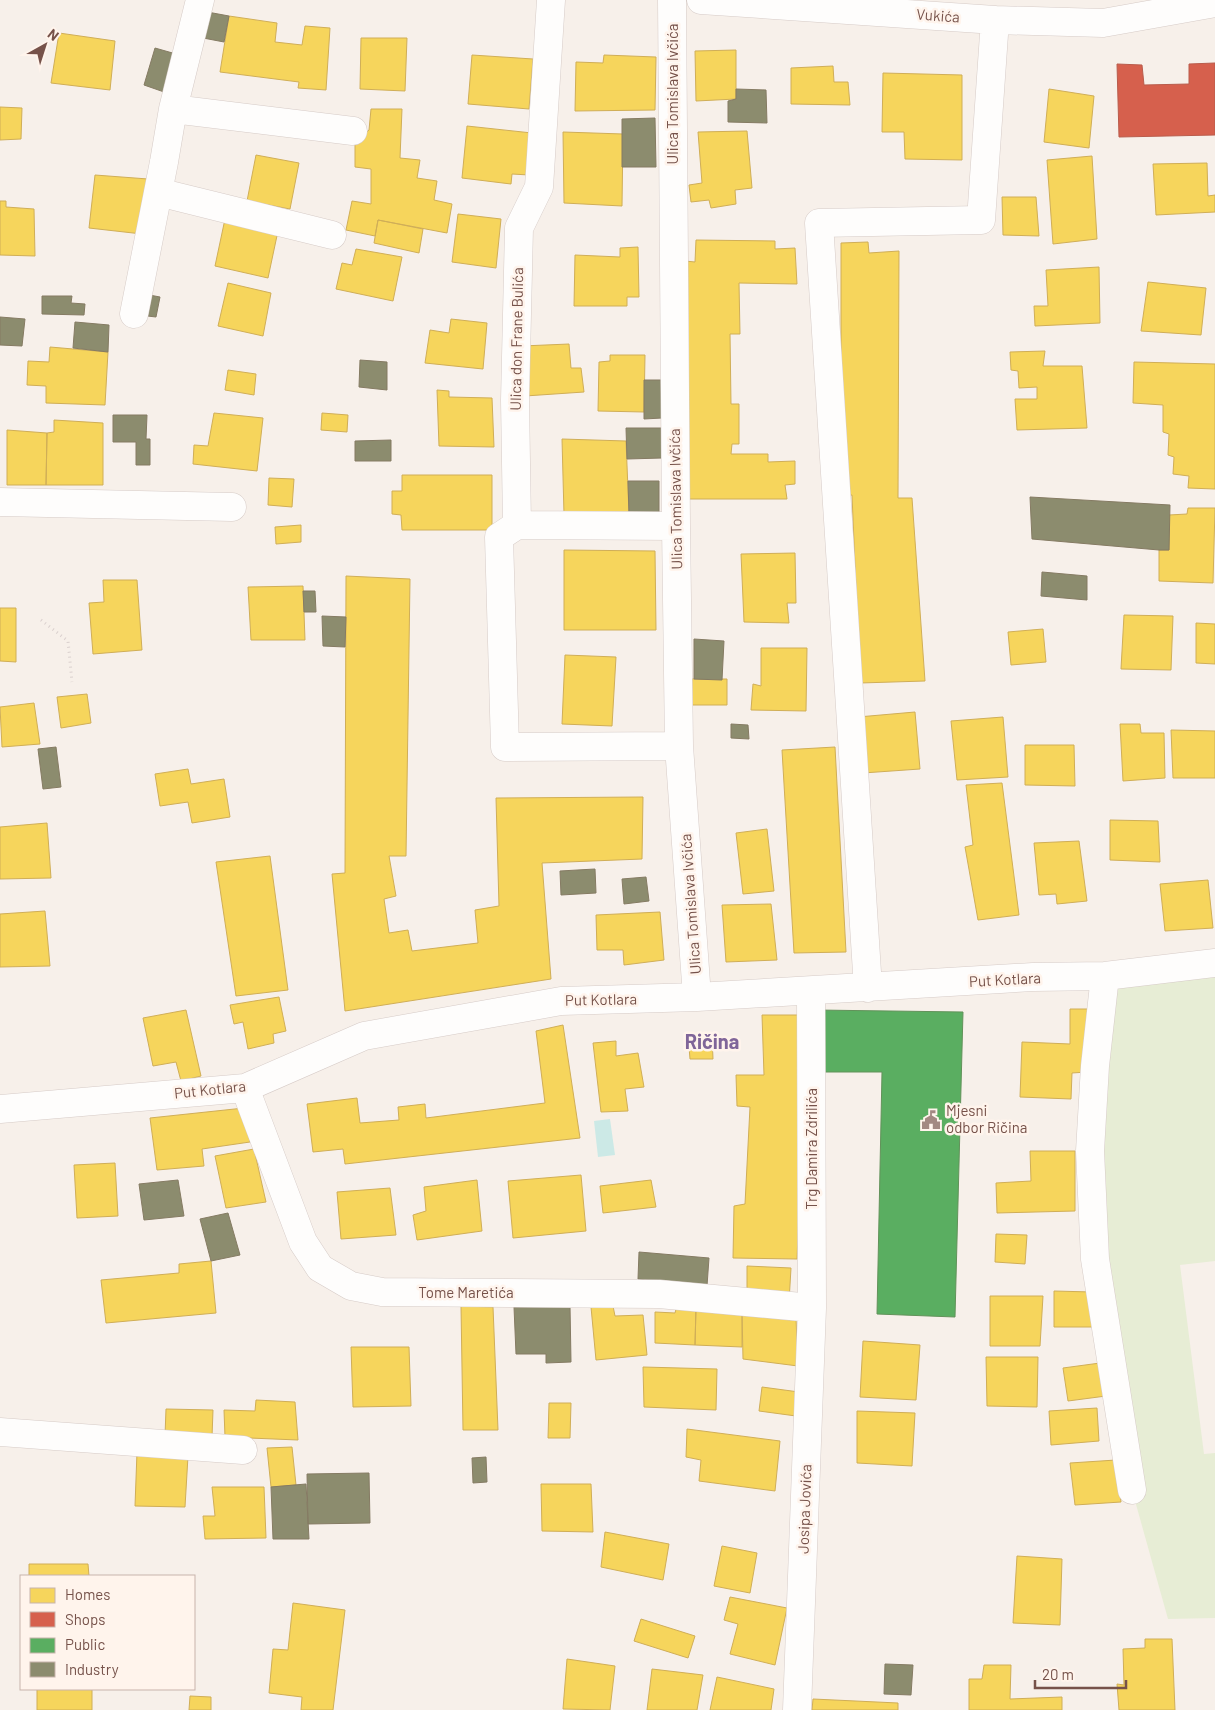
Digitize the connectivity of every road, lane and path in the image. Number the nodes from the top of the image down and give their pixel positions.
1 (200, 0) edge
2 (550, 0) edge
3 (672, 0) edge
4 (700, 0) edge
5 (1215, 3) edge
6 (995, 20) junction
7 (173, 109) junction
8 (353, 131) dead end
9 (158, 192) junction
10 (332, 235) dead end
11 (134, 314) dead end
12 (0, 502) edge
13 (232, 507) dead end
14 (517, 525) junction
15 (676, 526) junction
16 (41, 620) dead end
17 (72, 682) dead end
18 (679, 746) junction
19 (1215, 963) edge
20 (1105, 976) junction
21 (868, 988) junction
22 (811, 991) junction
23 (697, 997) junction
24 (245, 1088) junction
25 (0, 1109) edge
26 (812, 1308) junction
27 (0, 1432) edge
28 (243, 1450) dead end
29 (1132, 1490) dead end
30 (797, 1710) edge

1 - 7 street
2 - 14 street, Ulica don Frane Bulića
3 - 15 street, Ulica Tomislava Ivčića
4 - 6 street, Vukića
5 - 6 street, Vukića
6 - 21 street
7 - 8 street
7 - 9 street
9 - 10 street
9 - 11 street
12 - 13 street
14 - 15 street
14 - 18 street
15 - 18 street, Ulica Tomislava Ivčića
16 - 17 path
18 - 23 street, Ulica Tomislava Ivčića
19 - 20 street, Put Kotlara
20 - 21 street, Put Kotlara
20 - 29 street
21 - 22 street, Put Kotlara
22 - 23 street, Put Kotlara
22 - 26 street, Trg Damira Zdrilića
23 - 24 street, Put Kotlara
24 - 25 street, Put Kotlara
24 - 26 street, Tome Maretića
26 - 30 street, Josipa Jovića
27 - 28 street

